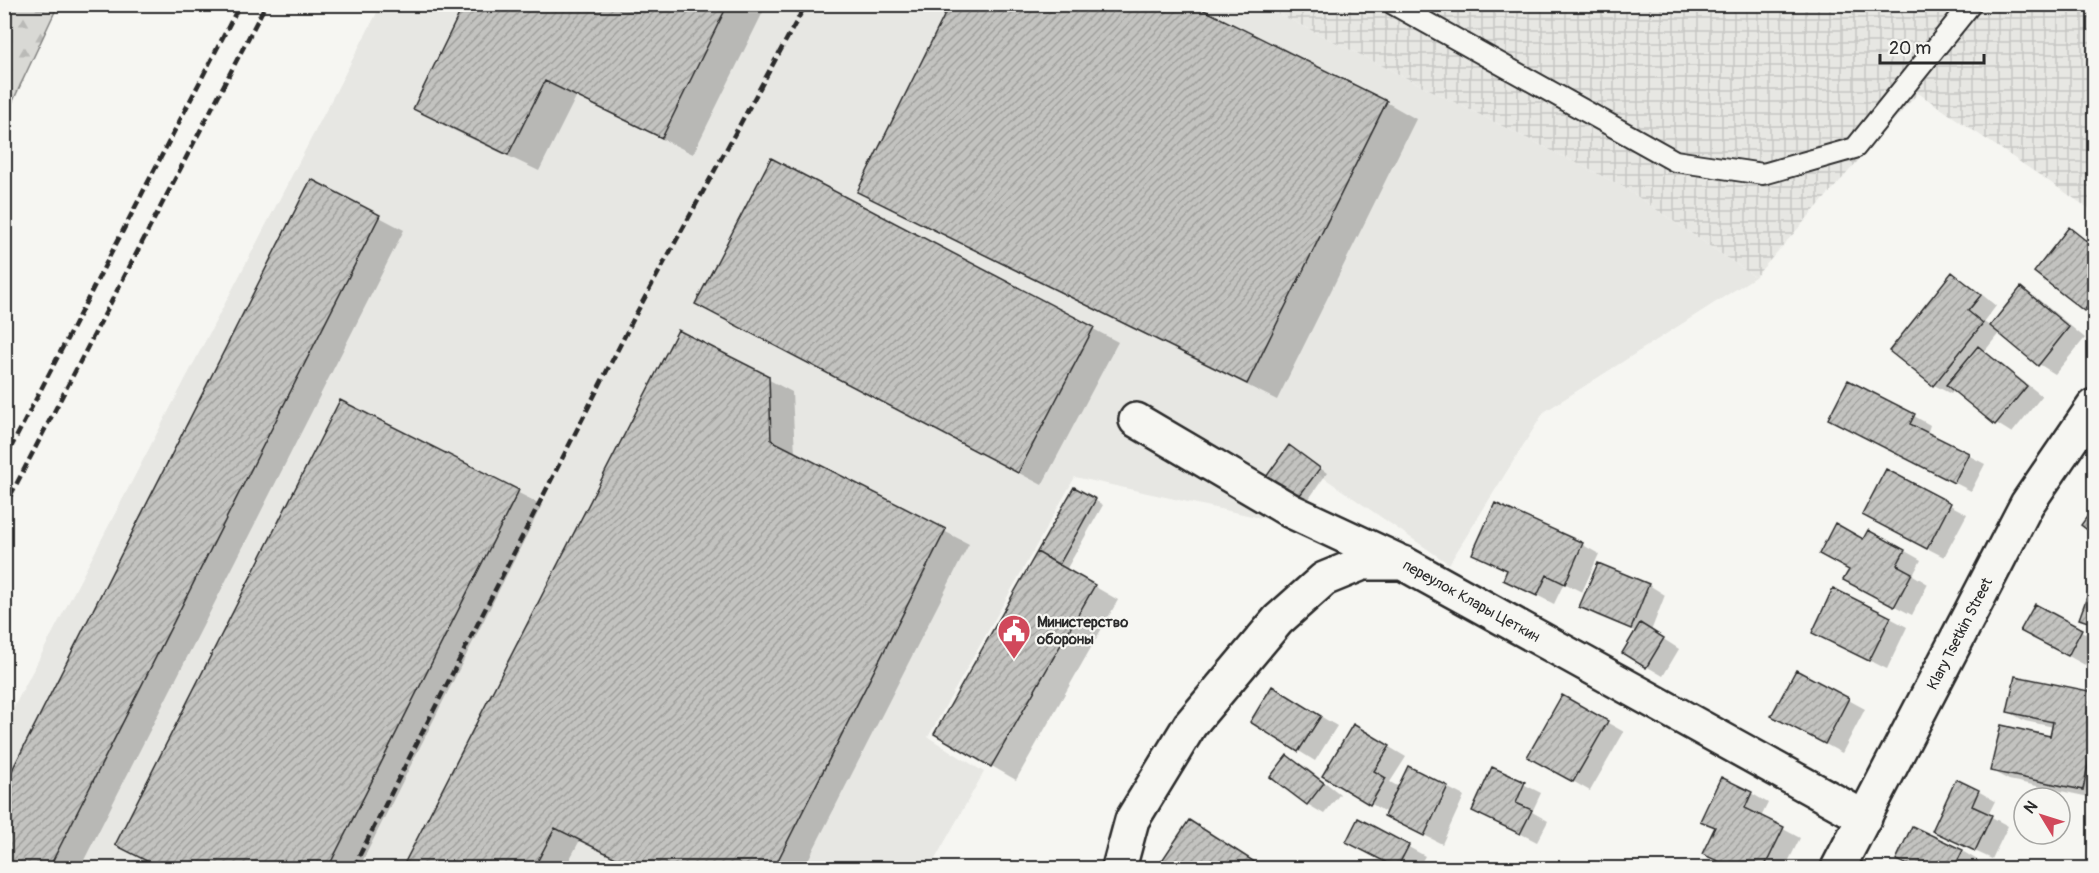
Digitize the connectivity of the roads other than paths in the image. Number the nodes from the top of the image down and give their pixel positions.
1 (1393, 4) edge
2 (1971, 4) edge
3 (2094, 406) edge
4 (1136, 420) dead end
5 (1403, 563) junction
6 (1865, 818) junction
7 (1119, 868) edge
8 (1838, 868) edge

1 - 2 lane
3 - 6 street, Klary Tsetkin Street
4 - 5 street
5 - 6 street, переулок Клары Цеткин
5 - 7 street, переулок Клары Цеткин
6 - 8 street, Klary Tsetkin Street

